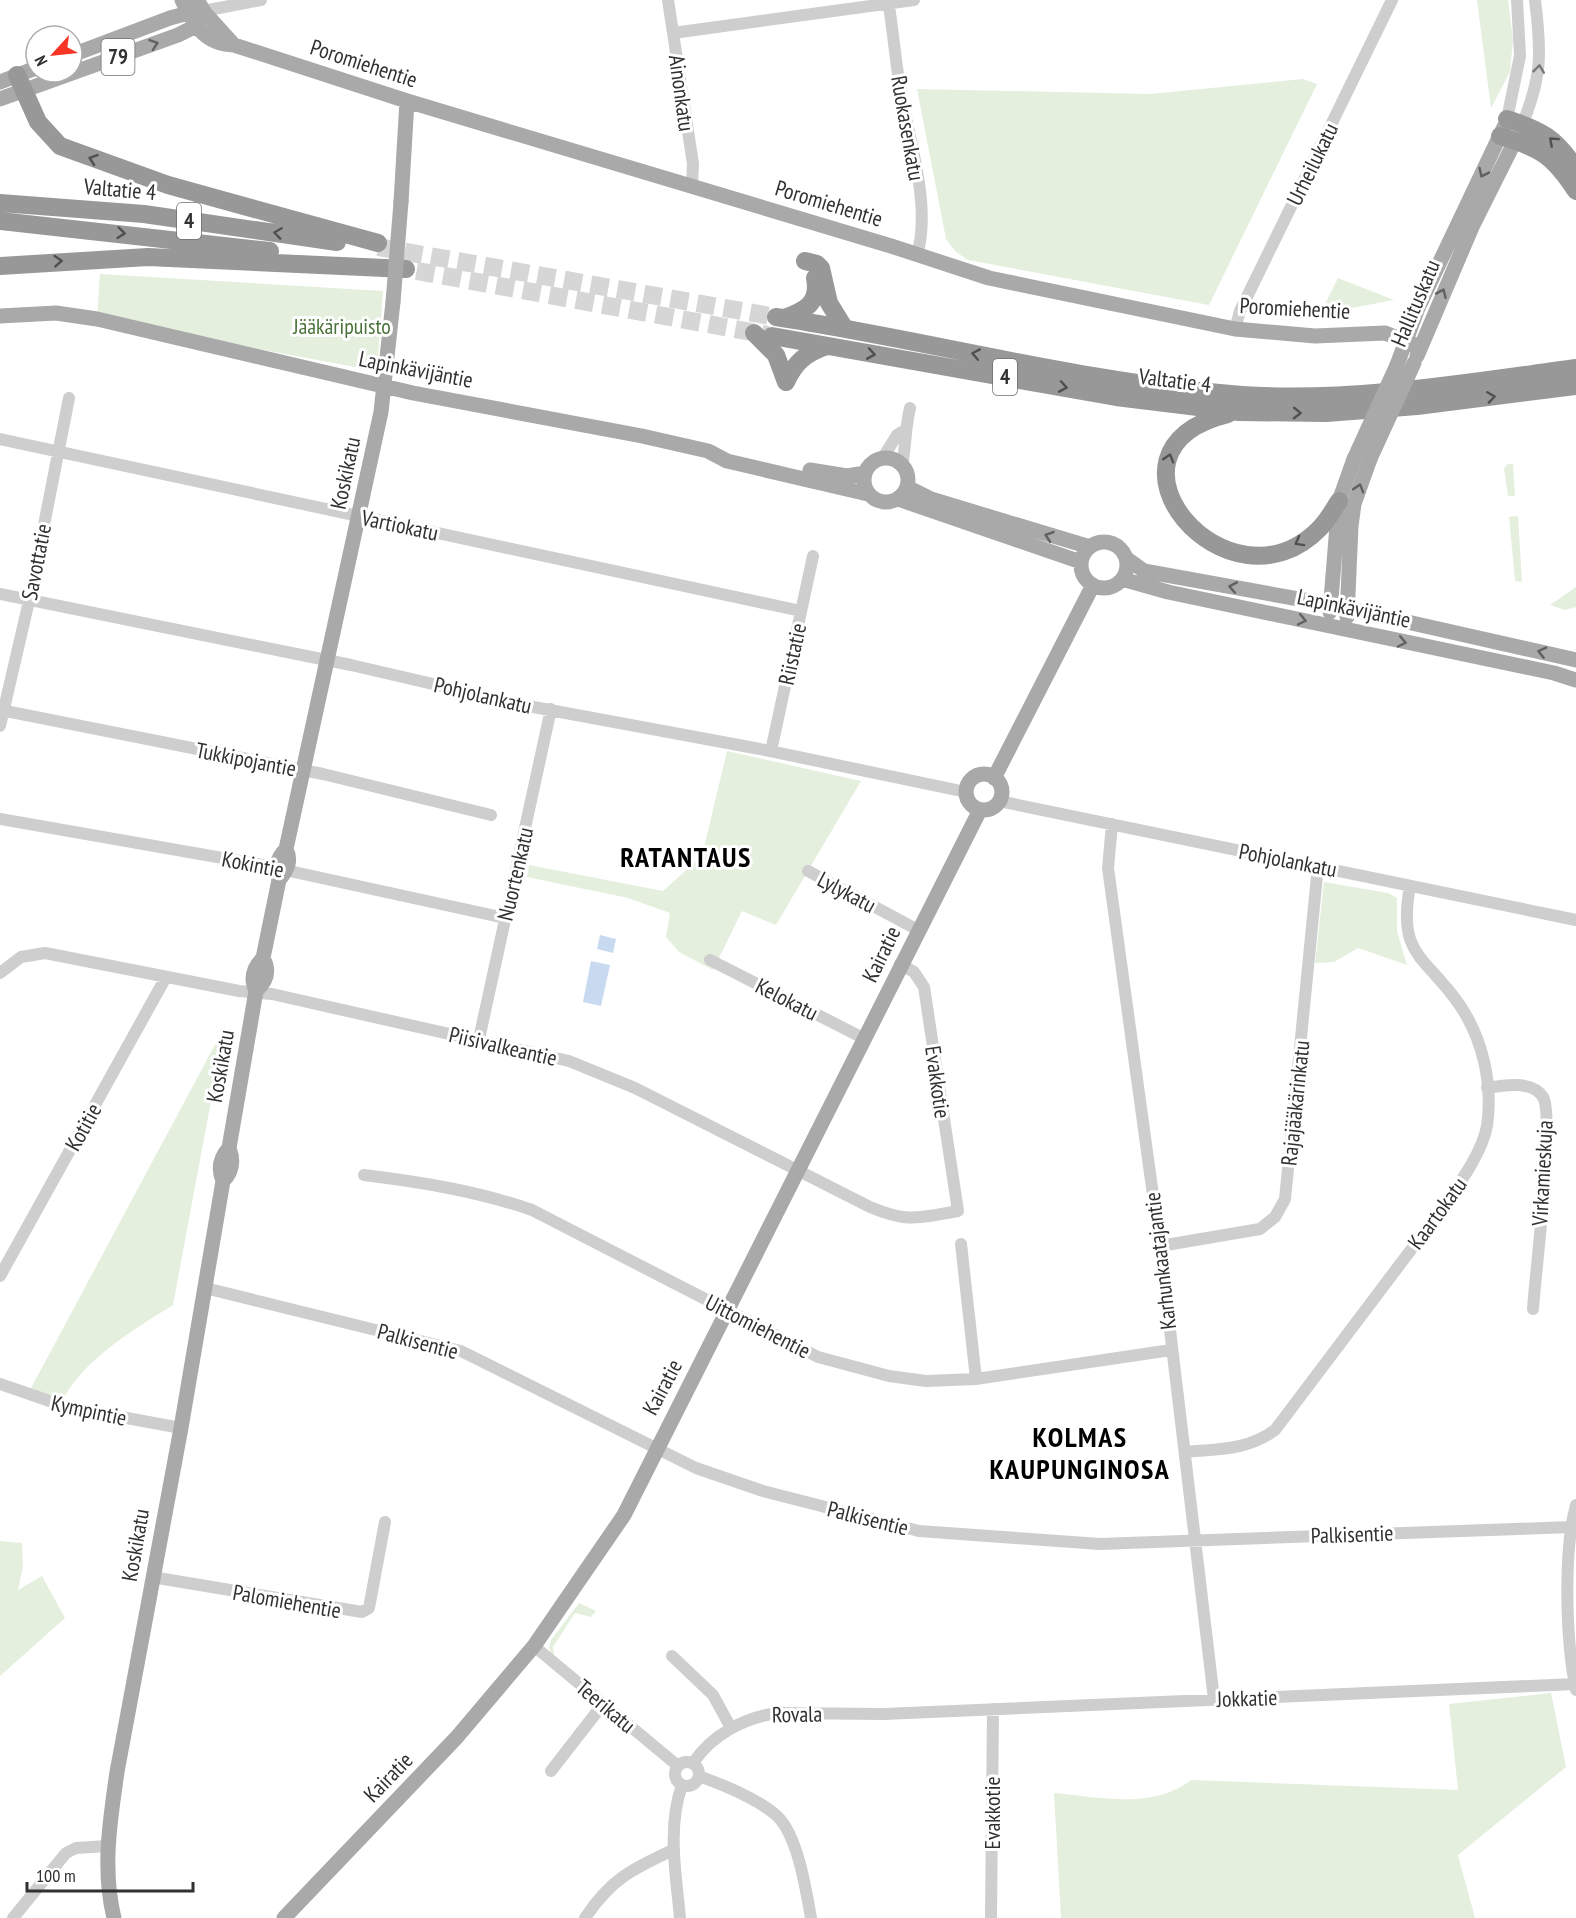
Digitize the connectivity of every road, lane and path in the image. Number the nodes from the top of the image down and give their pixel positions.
1 (261, 0) edge
2 (668, 0) edge
3 (914, 0) edge
4 (1392, 0) edge
5 (1517, 0) edge
6 (1535, 0) edge
7 (888, 2) edge
8 (193, 10) edge
9 (673, 33) junction
10 (84, 51) edge
11 (24, 79) edge
12 (0, 82) edge
13 (20, 83) junction
14 (0, 99) edge
15 (407, 101) junction
16 (1511, 130) junction
17 (1576, 169) edge
18 (692, 186) junction
19 (1576, 191) edge
20 (0, 203) edge
21 (0, 220) edge
22 (378, 251) junction
23 (917, 255) junction
24 (0, 266) edge
25 (406, 269) tunnel mouth
26 (3, 316) edge
27 (846, 329) junction
28 (1235, 329) junction
29 (1413, 344) junction
30 (827, 346) junction
31 (1576, 368) edge
32 (384, 386) junction
33 (1576, 386) edge
34 (69, 398) dead end
35 (910, 408) dead end
36 (1239, 412) junction
37 (905, 430) junction
38 (0, 439) edge
39 (708, 451) junction
40 (58, 452) junction
41 (882, 459) junction
42 (902, 466) junction
43 (865, 472) junction
44 (902, 493) junction
45 (868, 494) junction
46 (1339, 501) junction
47 (359, 516) junction
48 (1090, 547) junction
49 (813, 556) dead end
50 (1126, 558) junction
51 (1081, 562) junction
52 (1122, 579) junction
53 (1092, 585) junction
54 (0, 594) edge
55 (29, 601) junction
56 (1332, 605) junction
57 (1348, 609) junction
58 (801, 611) junction
59 (1328, 625) junction
60 (1345, 629) junction
61 (1576, 660) edge
62 (329, 661) junction
63 (1576, 680) edge
64 (551, 709) junction
65 (2, 710) edge
66 (0, 726) edge
67 (771, 751) junction
68 (303, 770) junction
69 (994, 778) junction
70 (966, 792) junction
71 (999, 801) junction
72 (980, 810) junction
73 (491, 815) dead end
74 (0, 819) edge
75 (1112, 824) junction
76 (1318, 867) junction
77 (808, 871) dead end
78 (281, 873) junction
79 (1410, 886) junction
80 (505, 918) junction
81 (1576, 920) edge
82 (918, 930) junction
83 (710, 960) dead end
84 (900, 964) junction
85 (0, 973) edge
86 (166, 977) junction
87 (256, 991) junction
88 (865, 1039) junction
89 (479, 1040) junction
90 (1487, 1088) junction
91 (795, 1171) junction
92 (364, 1174) dead end
93 (958, 1211) joint
94 (961, 1244) dead end
95 (1160, 1246) junction
96 (0, 1276) edge
97 (205, 1288) junction
98 (1533, 1309) dead end
99 (728, 1310) junction
100 (1171, 1350) junction
101 (976, 1379) junction
102 (0, 1384) edge
103 (181, 1428) junction
104 (655, 1449) junction
105 (1185, 1452) junction
106 (1576, 1505) edge
107 (385, 1522) dead end
108 (1571, 1527) junction
109 (1195, 1539) junction
110 (152, 1577) junction
111 (534, 1646) junction
112 (672, 1656) dead end
113 (1575, 1687) edge
114 (1214, 1699) junction
115 (603, 1704) junction
116 (993, 1709) junction
117 (919, 1712) joint
118 (731, 1728) junction
119 (693, 1763) junction
120 (678, 1766) junction
121 (551, 1771) dead end
122 (699, 1776) junction
123 (682, 1785) junction
124 (107, 1846) junction
125 (673, 1850) junction
126 (13, 1918) edge
127 (114, 1918) edge
128 (284, 1918) edge
129 (585, 1918) edge
130 (680, 1918) edge
131 (811, 1918) edge
132 (991, 1918) edge

1 - 8 street
2 - 9 street, Ainonkatu
3 - 7 street
4 - 28 street, Urheilukatu
5 - 16 street, Hallituskatu
16 -> 6 street, Hallituskatu
7 - 9 street
7 - 23 street, Ruokasenkatu
8 - 10 main road, 79
13 -> 8 main road, 79
8 - 15 main road, Poromiehentie
9 - 18 street, Ainonkatu
11 - 13 main road, 79
12 - 13 main road, 79
13 - 14 main road, 79
22 -> 13 highway
15 - 18 main road, Poromiehentie
15 - 32 main road, Koskikatu, bridge
17 -> 16 highway
16 - 19 highway
16 - 29 main road, Hallituskatu
18 - 23 main road, Poromiehentie
22 -> 20 highway, Valtatie 4 / 4
21 -> 22 highway, Valtatie 4 / 4
23 - 28 main road, Poromiehentie
24 -> 25 highway
26 - 32 main road, Lapinkävijäntie
27 - 27 highway, Valtatie 4 / 4
31 -> 27 highway, Valtatie 4 / 4
28 - 29 main road, Poromiehentie
29 - 46 main road, Hallituskatu, bridge
57 -> 29 main road, Hallituskatu, bridge
30 - 30 highway, Valtatie 4 / 4
30 -> 36 highway, Valtatie 4 / 4
32 - 39 main road, Lapinkävijäntie
32 - 47 main road, Koskikatu
36 -> 33 highway, Valtatie 4 / 4
34 - 40 street, Savottatie
35 - 37 street
46 -> 36 highway
37 - 41 street
37 - 42 street
38 - 40 street, Vartiokatu
39 - 43 main road, Lapinkävijäntie
39 - 45 main road, Lapinkävijäntie
40 - 47 street, Vartiokatu
40 - 55 street, Savottatie
41 - 42 main road
41 - 43 main road
42 - 44 main road
43 - 45 main road
44 - 45 main road
48 -> 44 main road
44 - 51 main road
46 - 56 main road, Hallituskatu
47 - 58 street, Vartiokatu
47 - 62 main road, Koskikatu
48 - 50 main road
48 - 51 main road
49 - 58 street, Riistatie
50 - 52 main road
56 -> 50 main road, Lapinkävijäntie
51 - 53 main road
52 - 53 main road
52 -> 59 main road, Lapinkävijäntie
53 - 69 main road
54 - 55 street, Pohjolankatu
55 - 62 street, Pohjolankatu
55 - 65 street, Savottatie
56 - 57 main road, Lapinkävijäntie
56 - 59 main road, Hallituskatu
57 - 60 main road, Hallituskatu
61 -> 57 main road, Lapinkävijäntie
58 - 67 street, Riistatie
59 - 60 main road, Lapinkävijäntie
60 -> 63 main road, Lapinkävijäntie
62 - 64 street, Pohjolankatu
62 - 68 main road, Koskikatu
64 - 67 street, Pohjolankatu
64 - 80 street, Nuortenkatu
65 - 66 street, Savottatie
65 - 68 street, Tukkipojantie
67 - 70 street, Pohjolankatu
68 - 73 street, Tukkipojantie
68 - 78 main road, Koskikatu
69 - 70 main road
69 - 71 main road
70 - 72 main road
71 - 72 main road
71 - 75 street, Pohjolankatu
72 - 82 main road, Kairatie
74 - 78 street, Kokintie
75 - 76 street, Pohjolankatu
75 - 95 street, Karhunkaatajantie
76 - 79 street, Pohjolankatu
76 - 95 street, Rajajääkärinkatu
77 - 82 street, Lylykatu
78 - 80 street, Kokintie
78 - 87 main road, Koskikatu
79 - 81 street, Pohjolankatu
79 - 90 street, Kaartokatu
80 - 89 street, Nuortenkatu
82 - 84 main road, Kairatie
83 - 88 street, Kelokatu
84 - 88 main road, Kairatie
84 - 93 street, Evakkotie
85 - 86 street, Piisivalkeantie
86 - 87 street, Piisivalkeantie
86 - 96 street, Kotitie
87 - 89 street, Piisivalkeantie
87 - 97 main road, Koskikatu
88 - 91 main road, Kairatie
89 - 91 street, Piisivalkeantie
90 - 98 street, Virkamieskuja
90 - 105 street, Kaartokatu
91 - 93 street, Piisivalkeantie
91 - 99 main road, Kairatie
92 - 99 street, Uittomiehentie
94 - 101 street
95 - 100 street, Karhunkaatajantie
97 - 103 main road, Koskikatu
97 - 104 street, Palkisentie
99 - 101 street, Uittomiehentie
99 - 104 main road, Kairatie
100 - 101 street, Uittomiehentie
100 - 105 street, Karhunkaatajantie
102 - 103 street, Kympintie
103 - 110 main road, Koskikatu
104 - 109 street, Palkisentie
104 - 111 main road, Kairatie
105 - 109 street, Karhunkaatajantie
106 - 108 street
107 - 110 street, Palomiehentie
108 - 109 street, Palkisentie
108 - 113 street
109 - 114 street, Karhunkaatajantie
110 - 124 main road, Koskikatu
111 - 115 street, Teerikatu
111 - 128 main road, Kairatie
112 - 118 street
113 - 114 street, Jokkatie
114 - 116 street, Jokkatie
115 - 120 street, Teerikatu
115 - 121 street
116 - 117 street, Jokkatie
116 - 132 street, Evakkotie
117 - 118 street, Rovala
118 - 119 street, Rovala
119 - 120 street
119 - 122 street
120 - 123 street
122 - 123 street
122 - 131 street
123 - 125 street
124 - 126 street
124 - 127 main road, Koskikatu
125 - 129 street
125 - 130 street

